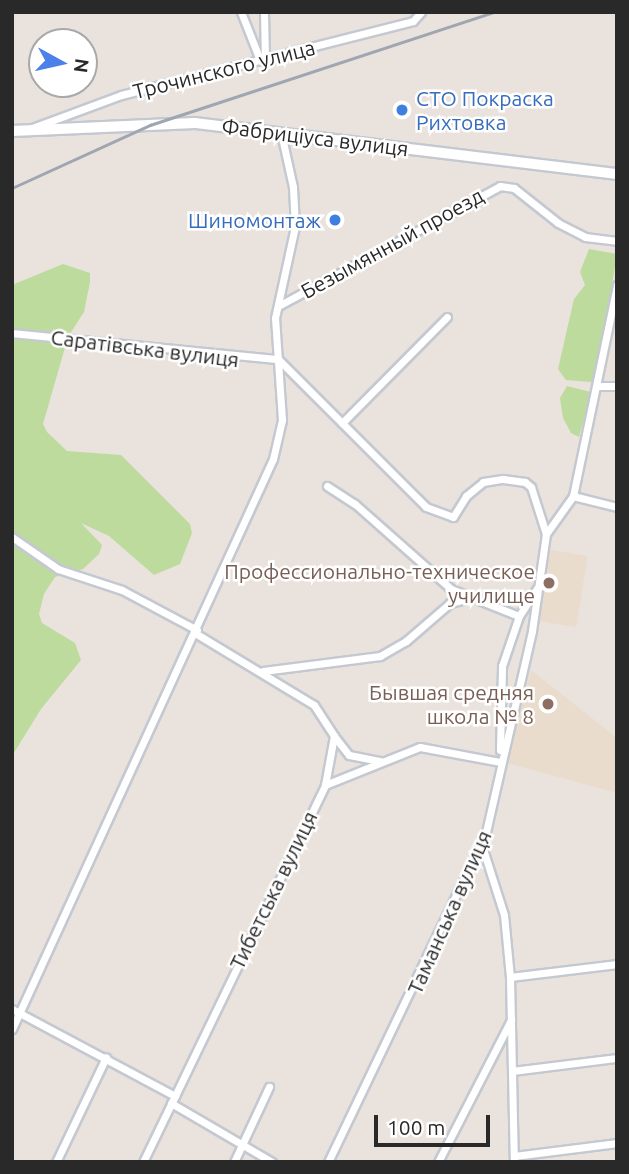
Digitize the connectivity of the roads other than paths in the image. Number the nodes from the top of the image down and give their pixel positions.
1 (241, 12) edge
2 (264, 12) edge
3 (421, 12) edge
4 (262, 59) junction
5 (27, 130) junction
6 (12, 131) edge
7 (281, 133) junction
8 (617, 174) edge
9 (617, 241) edge
10 (617, 285) edge
11 (279, 305) junction
12 (447, 317) dead end
13 (12, 333) edge
14 (278, 359) junction
15 (598, 386) junction
16 (617, 386) edge
17 (342, 423) junction
18 (327, 486) dead end
19 (573, 496) junction
20 (617, 507) edge
21 (546, 534) junction
22 (12, 537) edge
23 (538, 587) junction
24 (471, 598) junction
25 (519, 616) junction
26 (196, 631) junction
27 (263, 671) junction
28 (334, 736) junction
29 (380, 761) junction
30 (500, 764) junction
31 (325, 785) junction
32 (482, 845) junction
33 (617, 964) edge
34 (510, 977) junction
35 (12, 1009) edge
36 (23, 1012) junction
37 (511, 1020) junction
38 (12, 1029) edge
39 (106, 1057) junction
40 (617, 1058) edge
41 (512, 1072) junction
42 (269, 1087) dead end
43 (173, 1100) junction
44 (617, 1143) edge
45 (242, 1145) junction
46 (514, 1159) edge
47 (55, 1162) edge
48 (143, 1162) edge
49 (234, 1162) edge
50 (272, 1162) edge
51 (328, 1162) edge
52 (438, 1162) edge

1 - 4 street
2 - 4 street
3 - 4 street, Трочинского улица
4 - 5 street, Трочинского улица
5 - 6 main road, Фабриціуса вулиця
5 - 7 main road, Фабриціуса вулиця
7 - 8 main road, Фабриціуса вулиця
7 - 11 street
9 - 11 street, Безымянный проезд
10 - 15 street, Таманська вулиця
11 - 14 street
12 - 17 street
13 - 14 street, Саратівська вулиця
14 - 17 street
14 - 26 street
15 - 16 street
15 - 19 street, Таманська вулиця
17 - 21 street
18 - 24 street
19 - 20 street
19 - 21 street, Таманська вулиця
21 - 23 street, Таманська вулиця
22 - 26 street
23 - 25 street
23 - 30 street, Таманська вулиця
24 - 25 street
24 - 27 street
25 - 30 street
26 - 27 street
26 - 36 street
27 - 28 street
28 - 29 street
28 - 31 street
29 - 30 street, Тибетська вулиця
29 - 31 street, Тибетська вулиця
30 - 32 street, Таманська вулиця
31 - 43 street, Тибетська вулиця
32 - 34 street
32 - 51 street, Таманська вулиця
33 - 34 street
34 - 37 street
35 - 36 street
36 - 38 street
36 - 39 street
37 - 41 street
37 - 52 street
39 - 43 street
39 - 47 street
40 - 41 street
41 - 46 street
42 - 45 street
43 - 45 street
43 - 48 street, Тибетська вулиця
44 - 46 street
45 - 49 street
45 - 50 street

